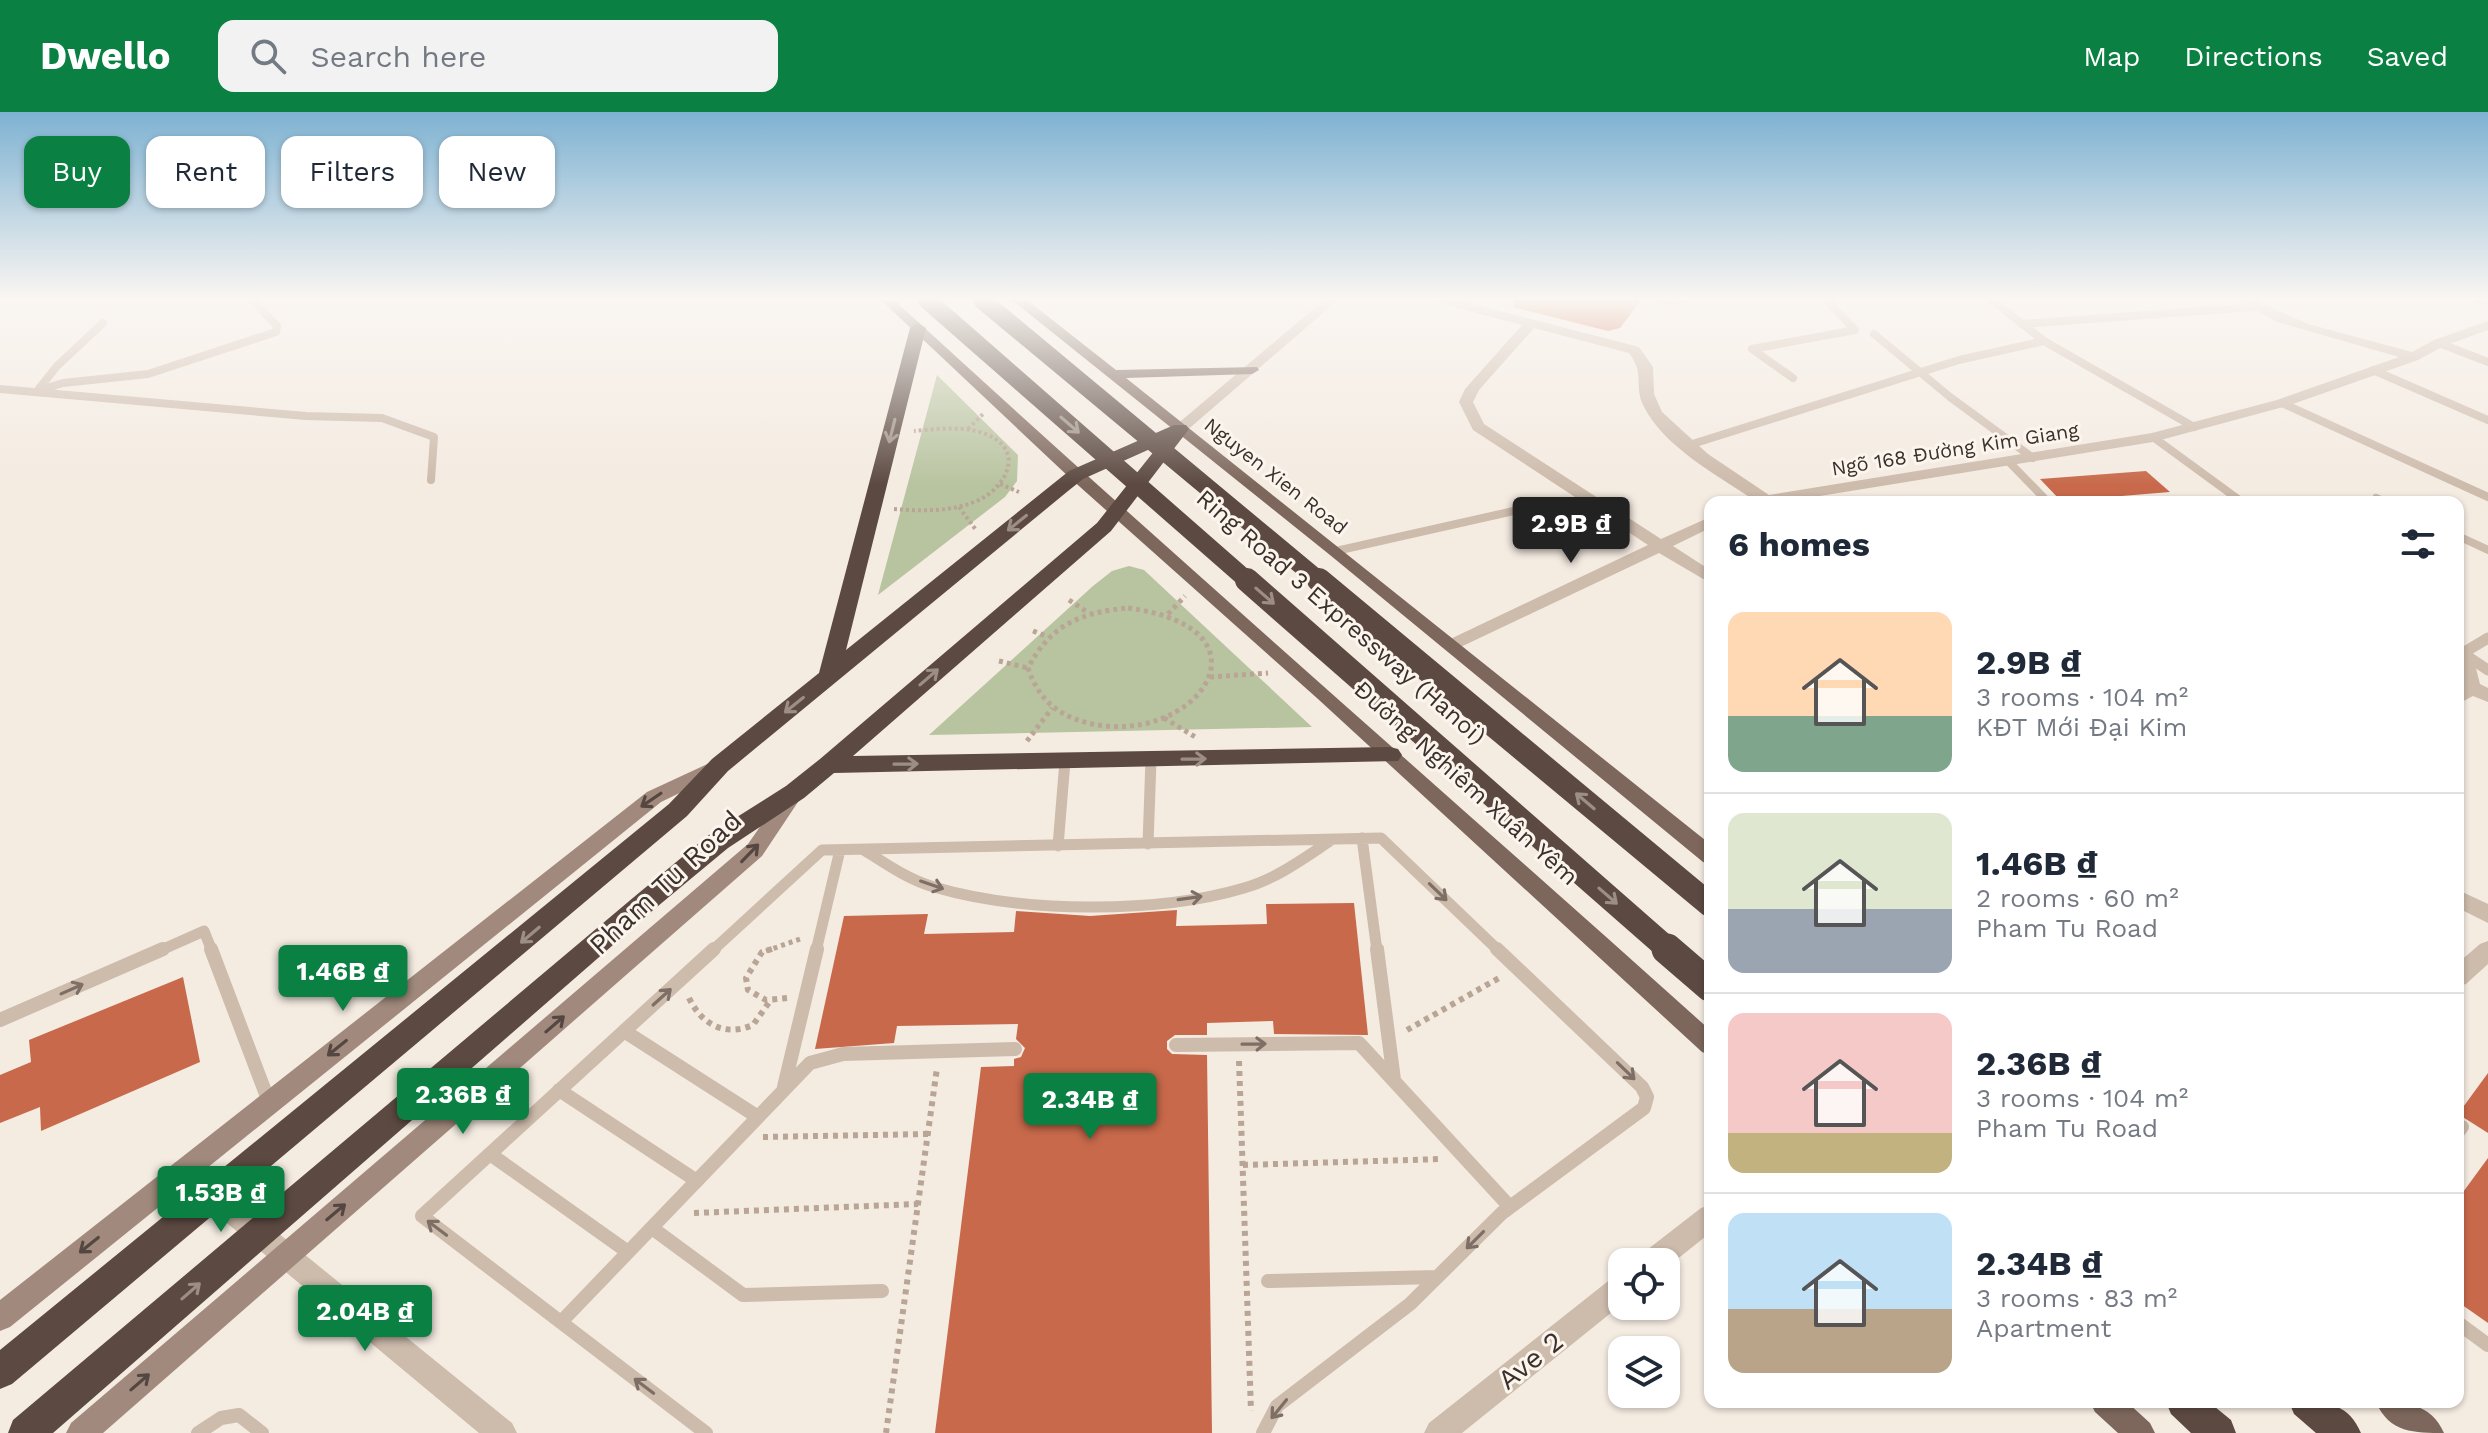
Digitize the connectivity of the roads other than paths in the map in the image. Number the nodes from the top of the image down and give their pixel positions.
1 (62, 362) edge
2 (186, 362) edge
3 (909, 362) edge
4 (954, 362) edge
5 (997, 362) edge
6 (1056, 362) edge
7 (1096, 362) edge
8 (1261, 362) edge
9 (1496, 362) edge
10 (1644, 362) edge
11 (1770, 362) edge
12 (1907, 362) edge
13 (1961, 362) edge
14 (2080, 362) edge
15 (2399, 362) edge
16 (1252, 370) junction
17 (2373, 370) junction
18 (1919, 372) junction
19 (1112, 374) junction
20 (1793, 378) dead end
21 (0, 389) edge
22 (35, 392) junction
23 (2282, 403) junction
24 (2488, 420) edge
25 (2194, 427) junction
26 (1180, 429) junction
27 (2153, 437) junction
28 (1686, 446) junction
29 (2033, 458) junction
30 (2009, 462) junction
31 (1076, 475) junction
32 (431, 480) dead end
33 (1755, 496) edge
34 (1794, 496) edge
35 (2042, 496) edge
36 (2234, 496) edge
37 (2488, 497) edge
38 (1518, 510) dead end
39 (1119, 512) junction
40 (1704, 525) edge
41 (2464, 539) edge
42 (1659, 546) junction
43 (2488, 550) edge
44 (1336, 551) junction
45 (1704, 574) edge
46 (2488, 638) edge
47 (1450, 646) junction
48 (2464, 650) edge
49 (2464, 653) edge
50 (2464, 663) edge
51 (2488, 670) edge
52 (829, 676) junction
53 (2472, 694) edge
54 (1390, 755) junction
55 (1151, 760) junction
56 (1065, 761) junction
57 (720, 765) junction
58 (828, 765) junction
59 (795, 792) junction
60 (1362, 838) junction
61 (1332, 839) junction
62 (1148, 844) junction
63 (1058, 846) junction
64 (840, 850) junction
65 (863, 850) junction
66 (1704, 851) edge
67 (1704, 900) edge
68 (2464, 901) edge
69 (2488, 914) edge
70 (2488, 950) edge
71 (2464, 972) edge
72 (1704, 981) edge
73 (0, 1020) edge
74 (624, 1031) junction
75 (1704, 1040) edge
76 (1176, 1045) dead end
77 (1015, 1049) dead end
78 (1394, 1081) junction
79 (559, 1090) junction
80 (784, 1090) junction
81 (269, 1102) junction
82 (758, 1117) junction
83 (490, 1154) junction
84 (183, 1171) junction
85 (697, 1181) junction
86 (214, 1196) junction
87 (1510, 1207) junction
88 (1704, 1222) edge
89 (652, 1228) junction
90 (260, 1232) junction
91 (1671, 1248) edge
92 (628, 1252) junction
93 (287, 1254) junction
94 (1437, 1277) junction
95 (1268, 1281) dead end
96 (882, 1291) dead end
97 (1608, 1298) edge
98 (0, 1317) edge
99 (561, 1322) junction
100 (2464, 1327) edge
101 (2488, 1345) edge
102 (0, 1372) edge
103 (2112, 1408) edge
104 (2190, 1408) edge
105 (2313, 1408) edge
106 (2398, 1408) edge
107 (26, 1433) edge
108 (81, 1433) edge
109 (198, 1433) edge
110 (262, 1433) edge
111 (502, 1433) edge
112 (706, 1433) edge
113 (1263, 1433) edge
114 (1439, 1433) edge
115 (2140, 1433) edge
116 (2218, 1433) edge
117 (2343, 1433) edge
118 (2429, 1433) edge

1 - 22 lane
2 - 22 lane
3 -> 52 highway
4 - 31 main road
5 -> 72 highway, Ring Road 3 Expressway (Hanoi), bridge
67 -> 6 highway, Ring Road 3 Expressway (Hanoi), bridge
7 - 19 main road, Nguyen Xien Road
8 - 16 street
9 - 42 street
10 - 28 street
11 - 20 lane
12 - 18 lane
13 - 18 lane
14 - 25 lane
15 - 17 street, Ngõ 168 Đường Kim Giang
16 - 19 main road
16 - 26 street
17 - 23 street, Ngõ 168 Đường Kim Giang
17 - 24 lane
18 - 28 lane
18 - 29 lane
19 - 26 main road, Nguyen Xien Road
21 - 22 lane
22 - 32 lane
23 - 25 street, Ngõ 168 Đường Kim Giang
23 - 37 lane
25 - 27 street, Ngõ 168 Đường Kim Giang
26 - 31 highway, Pham Tu Road
26 - 39 highway
26 - 44 main road, Nguyen Xien Road
27 - 29 street, Ngõ 168 Đường Kim Giang
27 - 36 lane
28 - 33 street
29 - 30 street, Ngõ 168 Đường Kim Giang
30 - 34 street, Ngõ 168 Đường Kim Giang
30 - 35 lane
31 - 39 main road
31 -> 52 highway, Pham Tu Road
38 - 44 lane
39 - 54 main road, Đường Nghiêm Xuân Yêm
58 -> 39 highway
40 - 42 street
41 - 43 lane
42 - 45 street
42 - 47 street
44 - 47 main road, Nguyen Xien Road
46 - 48 lane
47 - 66 main road
49 - 51 lane
50 - 53 street
52 -> 57 highway, Pham Tu Road
55 -> 54 highway
54 - 75 main road, Đường Nghiêm Xuân Yêm
55 - 56 highway
55 - 62 lane
58 -> 56 highway
56 - 63 lane
57 -> 81 main road, Pham Tu Road
57 -> 86 highway, Pham Tu Road
58 - 59 highway
59 - 90 highway, Pham Tu Road
93 -> 59 main road, Pham Tu Road
60 - 61 lane
60 - 78 lane
60 -> 87 lane
61 - 62 lane
65 -> 61 lane
62 - 63 lane
63 - 65 lane
64 - 65 lane
74 -> 64 lane
64 - 80 lane
68 - 69 street
70 - 71 street
73 -> 81 lane
74 - 79 lane
74 - 82 lane
76 -> 78 lane
77 - 80 lane
78 - 87 lane
79 - 83 lane
79 - 85 lane
80 - 82 lane
81 - 84 main road, Pham Tu Road
82 - 85 lane
83 - 92 lane
99 -> 83 lane
84 - 86 street
84 -> 98 main road, Pham Tu Road
85 - 89 lane
86 - 90 street
86 - 102 highway, Pham Tu Road
87 -> 94 lane
88 - 91 street
89 - 92 lane
89 - 96 lane
90 - 93 street
107 -> 90 highway, Pham Tu Road
92 - 99 lane
108 -> 93 main road, Pham Tu Road
93 - 111 street
94 - 95 lane
94 -> 113 lane
97 - 114 street, Ave 2
112 -> 99 lane
100 - 101 lane
103 - 115 main road
104 - 116 highway
105 - 117 highway
106 - 118 main road
109 - 110 lane

